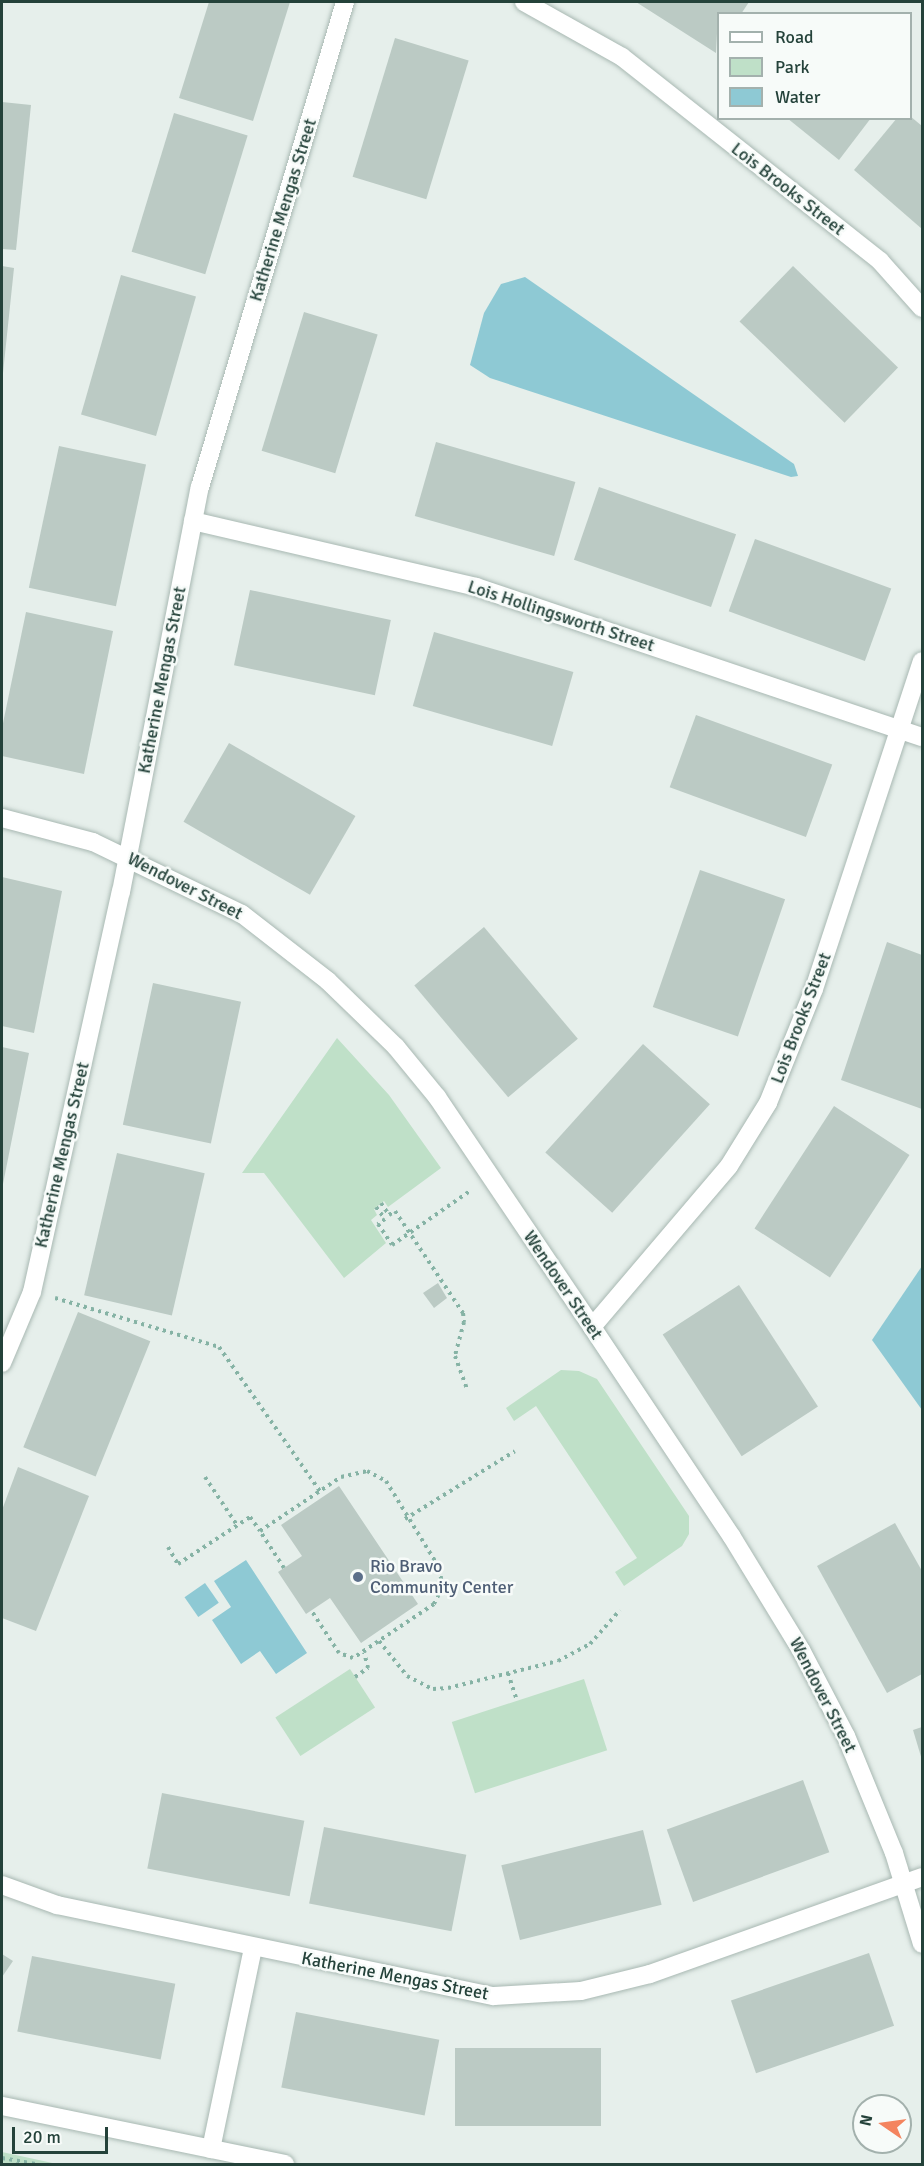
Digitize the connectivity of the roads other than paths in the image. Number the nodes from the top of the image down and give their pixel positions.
1 (345, 2) edge
2 (524, 2) edge
3 (922, 308) edge
4 (193, 520) junction
5 (922, 662) edge
6 (900, 729) junction
7 (922, 737) edge
8 (2, 818) edge
9 (128, 857) junction
10 (592, 1327) junction
11 (2, 1363) edge
12 (922, 1877) edge
13 (904, 1883) junction
14 (2, 1885) edge
15 (922, 1944) edge
16 (253, 1948) junction
17 (2, 2106) edge
18 (211, 2149) junction
19 (285, 2164) edge

1 - 4 street, Katherine Mengas Street
2 - 3 street, Lois Brooks Street
4 - 6 street, Lois Hollingsworth Street
4 - 9 street, Katherine Mengas Street
5 - 6 street, Lois Brooks Street
6 - 7 street, Lois Hollingsworth Street
6 - 10 street, Lois Brooks Street
8 - 9 street, Wendover Street
9 - 10 street, Wendover Street
9 - 11 street, Katherine Mengas Street
10 - 13 street, Wendover Street
12 - 13 street, Katherine Mengas Street
13 - 15 street, Wendover Street
13 - 16 street, Katherine Mengas Street
14 - 16 street, Katherine Mengas Street
16 - 18 street
17 - 18 street
18 - 19 street

